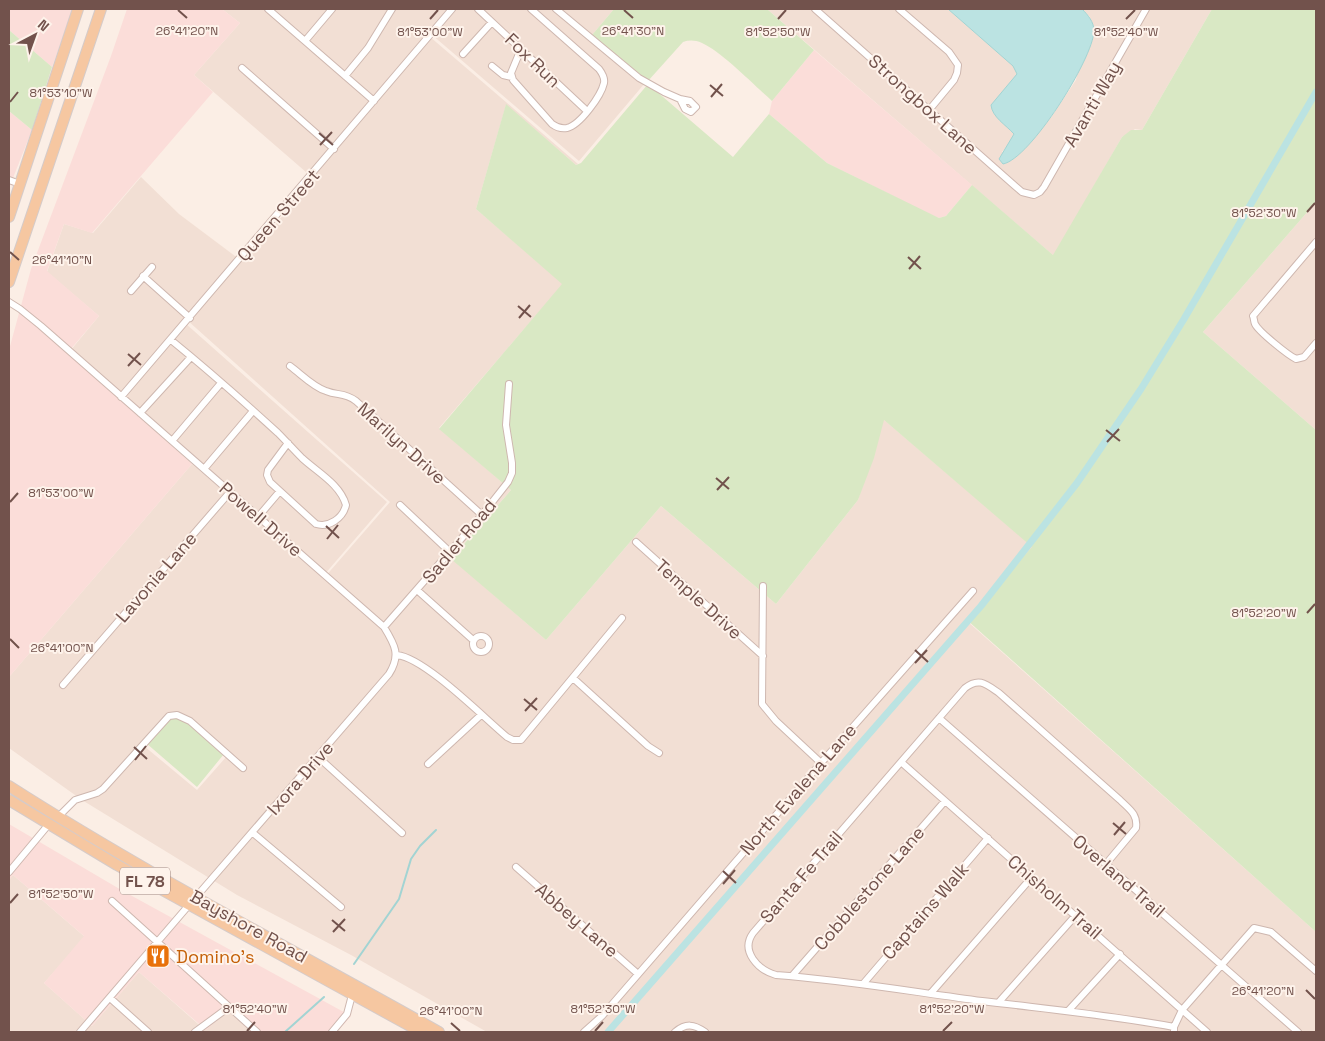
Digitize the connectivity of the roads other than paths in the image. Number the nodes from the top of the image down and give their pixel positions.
1 (78, 9) edge
2 (101, 9) edge
3 (268, 9) edge
4 (332, 9) edge
5 (392, 9) edge
6 (478, 9) edge
7 (530, 9) edge
8 (556, 9) edge
9 (815, 9) edge
10 (899, 9) edge
11 (451, 10) edge
12 (1142, 10) edge
13 (492, 22) junction
14 (305, 41) junction
15 (521, 49) junction
16 (463, 54) dead end
17 (492, 66) dead end
18 (242, 68) dead end
19 (345, 76) junction
20 (512, 77) junction
21 (680, 99) dead end
22 (374, 102) junction
23 (930, 109) junction
24 (587, 111) junction
25 (334, 149) junction
26 (9, 180) edge
27 (20, 184) junction
28 (1034, 195) joint
29 (9, 217) edge
30 (1316, 242) edge
31 (152, 267) dead end
32 (143, 276) junction
33 (9, 282) edge
34 (131, 291) dead end
35 (9, 302) edge
36 (190, 318) junction
37 (171, 340) junction
38 (1316, 343) edge
39 (191, 356) junction
40 (290, 366) dead end
41 (221, 383) junction
42 (509, 384) dead end
43 (121, 397) junction
44 (253, 411) junction
45 (140, 413) junction
46 (172, 441) junction
47 (288, 443) junction
48 (204, 469) junction
49 (280, 491) junction
50 (230, 492) junction
51 (400, 505) dead end
52 (482, 515) junction
53 (258, 516) junction
54 (636, 542) dead end
55 (450, 552) junction
56 (763, 586) dead end
57 (417, 590) junction
58 (973, 591) dead end
59 (622, 618) dead end
60 (384, 627) junction
61 (473, 640) dead end
62 (397, 655) junction
63 (762, 656) junction
64 (573, 678) junction
65 (63, 685) dead end
66 (481, 715) junction
67 (939, 718) junction
68 (658, 753) dead end
69 (318, 757) junction
70 (901, 762) junction
71 (821, 763) junction
72 (428, 764) dead end
73 (243, 768) dead end
74 (9, 786) edge
75 (9, 800) edge
76 (945, 801) junction
77 (58, 817) junction
78 (49, 824) junction
79 (253, 833) junction
80 (402, 833) dead end
81 (988, 838) junction
82 (1106, 864) junction
83 (516, 867) dead end
84 (9, 872) edge
85 (1032, 877) junction
86 (112, 901) dead end
87 (193, 901) junction
88 (341, 907) dead end
89 (1076, 915) junction
90 (158, 941) junction
91 (1120, 954) junction
92 (1221, 965) junction
93 (1316, 971) edge
94 (638, 974) junction
95 (792, 976) junction
96 (863, 984) junction
97 (931, 993) junction
98 (352, 995) junction
99 (110, 998) junction
100 (999, 1002) junction
101 (229, 1007) junction
102 (1182, 1010) junction
103 (1068, 1011) junction
104 (1174, 1030) edge
105 (80, 1032) edge
106 (148, 1032) edge
107 (195, 1032) edge
108 (256, 1032) edge
109 (332, 1032) edge
110 (421, 1032) edge
111 (439, 1032) edge
112 (584, 1032) edge
113 (675, 1032) edge
114 (705, 1032) edge
115 (1207, 1032) edge
116 (1298, 1032) edge

1 - 27 main road
2 - 33 main road
3 - 14 street
4 - 14 street
5 - 19 street
6 - 13 street, Fox Run
7 - 24 street
8 - 21 street
9 - 23 street, Strongbox Lane
10 - 23 street
11 - 22 street, Queen Street
12 - 28 street, Avanti Way
13 - 15 street, Fox Run
13 - 16 street
14 - 19 street
15 - 20 street
15 - 24 street, Fox Run
17 - 20 street
18 - 25 street
19 - 22 street
20 - 24 street
22 - 25 street, Queen Street
23 - 28 street, Strongbox Lane
25 - 36 street, Queen Street
26 - 27 street
27 - 29 main road
30 - 38 street
31 - 32 street
32 - 34 street
32 - 36 street
35 - 43 street, Powell Drive
36 - 37 street, Queen Street
37 - 39 street
37 - 43 street, Queen Street
39 - 41 street
39 - 45 street
40 - 52 street, Marilyn Drive
41 - 44 street
41 - 46 street
42 - 52 street, Sadler Road
43 - 45 street, Powell Drive
44 - 47 street
44 - 48 street
45 - 46 street, Powell Drive
46 - 48 street, Powell Drive
47 - 49 street
47 - 49 street
48 - 50 street, Powell Drive
49 - 53 street
50 - 53 street, Powell Drive
50 - 65 street, Lavonia Lane
51 - 55 street
52 - 55 street, Sadler Road
53 - 60 street, Powell Drive
54 - 63 street, Temple Drive
55 - 57 street, Sadler Road
56 - 63 street
57 - 60 street, Sadler Road
57 - 61 street
58 - 71 street, North Evalena Lane
59 - 64 street
60 - 62 street, Powell Drive
62 - 66 street
62 - 69 street, Ixora Drive
63 - 71 street
64 - 66 street
64 - 68 street
66 - 72 street
67 - 70 street, Santa Fe Trail
67 - 82 street, Overland Trail
67 - 82 street, Santa Fe Trail
69 - 79 street, Ixora Drive
69 - 80 street
70 - 76 street, Chisholm Trail
70 - 95 street, Santa Fe Trail
71 - 94 street, North Evalena Lane
73 - 77 street
74 - 77 main road, Bayshore Road / FL 78
75 - 78 main road, FL 78
76 - 81 street, Chisholm Trail
76 - 95 street, Cobblestone Lane
77 - 87 main road, Bayshore Road / FL 78
78 - 84 street
78 - 87 main road, FL 78
79 - 87 street, Ixora Drive
79 - 88 street
81 - 85 street, Chisholm Trail
81 - 96 street, Captains Walk
82 - 92 street, Overland Trail
83 - 94 street, Abbey Lane
85 - 89 street, Chisholm Trail
85 - 97 street
86 - 90 street
87 - 90 street, Ixora Drive
87 - 98 main road, Bayshore Road / FL 78
87 - 111 main road, Bayshore Road / FL 78
89 - 91 street, Chisholm Trail
89 - 100 street
90 - 99 street, Ixora Drive
90 - 101 street
91 - 102 street, Chisholm Trail
91 - 103 street
92 - 93 street
92 - 102 street
92 - 116 street, Overland Trail
94 - 112 street, North Evalena Lane
95 - 96 street, Santa Fe Trail
96 - 97 street, Santa Fe Trail
97 - 100 street, Santa Fe Trail
98 - 109 street
98 - 110 main road, Bayshore Road / FL 78
99 - 105 street, Ixora Drive
99 - 106 street
100 - 103 street, Santa Fe Trail
101 - 107 street
101 - 108 street
102 - 104 street
102 - 115 street, Chisholm Trail
103 - 104 street, Santa Fe Trail
113 - 114 street

